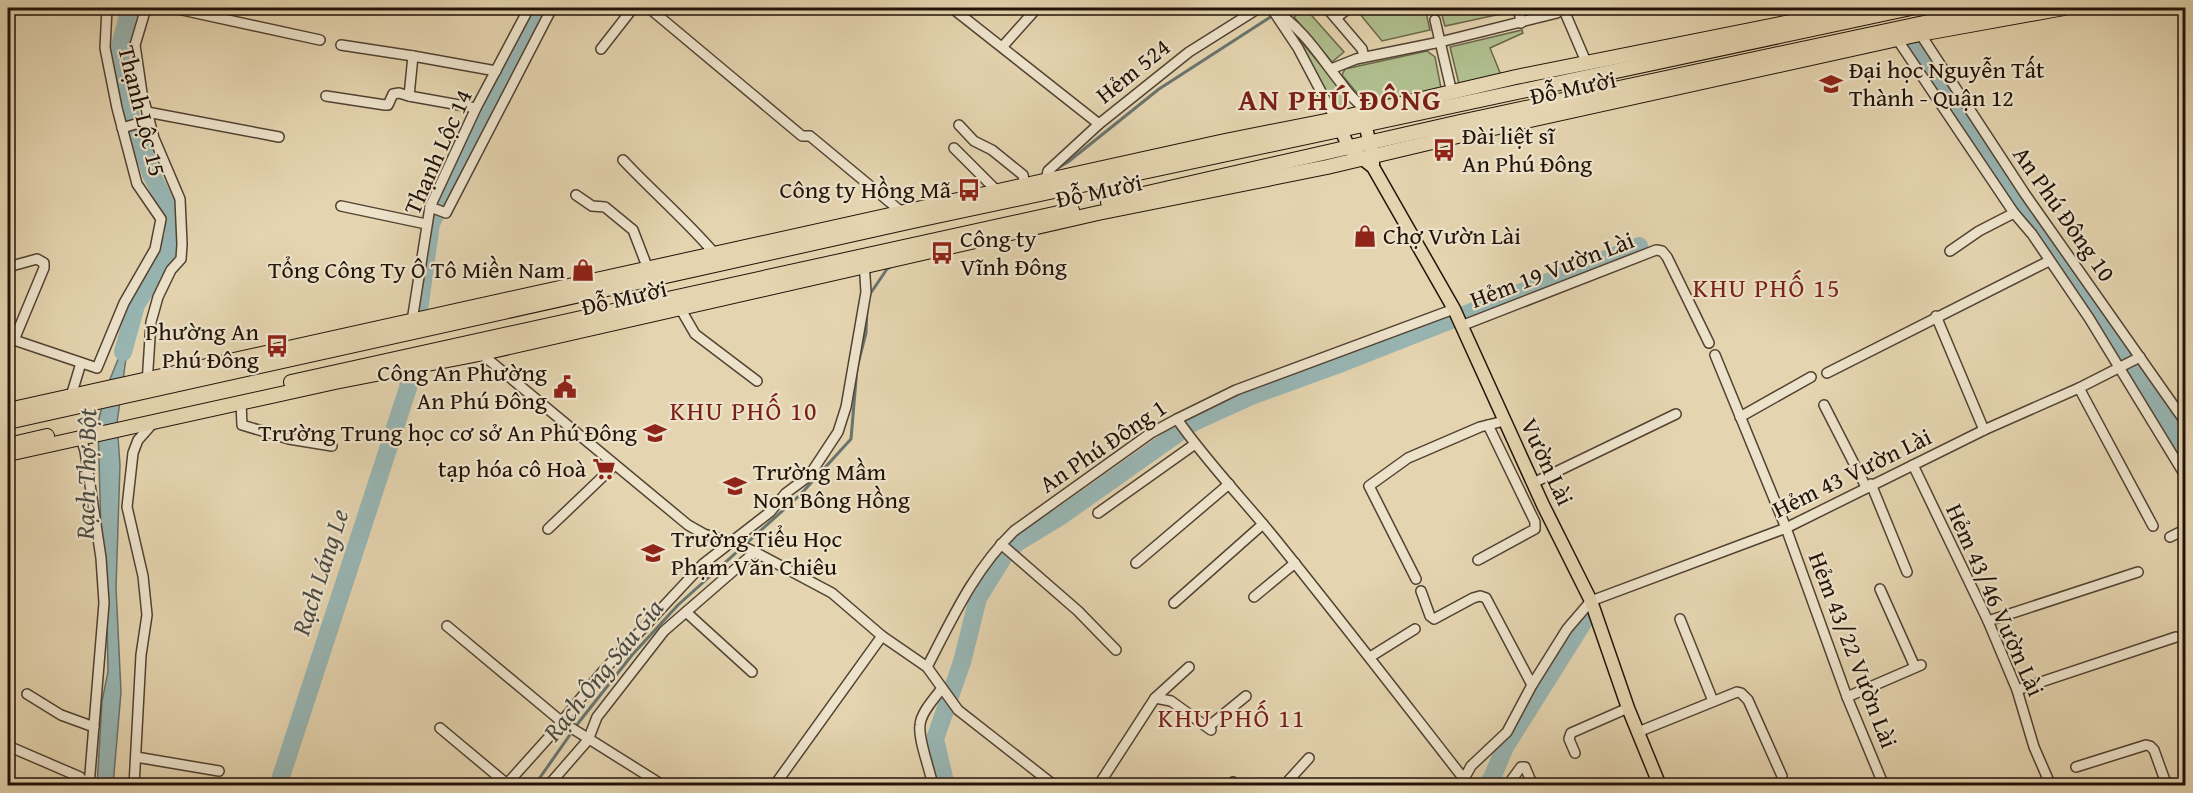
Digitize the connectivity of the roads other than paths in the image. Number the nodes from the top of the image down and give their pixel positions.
1 (107, 8) edge
2 (146, 8) edge
3 (173, 8) edge
4 (529, 8) edge
5 (552, 8) edge
6 (633, 8) edge
7 (649, 8) edge
8 (952, 8) edge
9 (1037, 8) edge
10 (1259, 8) edge
11 (1327, 8) edge
12 (1349, 8) edge
13 (1860, 8) edge
14 (1904, 8) edge
15 (1994, 8) edge
16 (2064, 8) edge
17 (1272, 9) edge
18 (1518, 10) dead end
19 (1560, 10) edge
20 (1336, 18) junction
21 (1435, 20) dead end
22 (1521, 23) junction
23 (1918, 29) junction
24 (1894, 34) junction
25 (320, 40) dead end
26 (1440, 42) junction
27 (341, 45) dead end
28 (1003, 46) junction
29 (601, 49) dead end
30 (413, 56) junction
31 (1364, 57) junction
32 (1587, 64) junction
33 (1331, 69) junction
34 (496, 71) junction
35 (1452, 93) junction
36 (326, 96) dead end
37 (409, 96) junction
38 (476, 108) junction
39 (148, 116) junction
40 (1366, 118) junction
41 (1099, 124) junction
42 (1338, 124) junction
43 (959, 125) dead end
44 (122, 128) junction
45 (279, 137) dead end
46 (954, 148) dead end
47 (1350, 148) junction
48 (1369, 156) junction
49 (623, 160) dead end
50 (1046, 180) junction
51 (1025, 185) junction
52 (997, 191) junction
53 (576, 195) dead end
54 (341, 206) dead end
55 (430, 207) junction
56 (2014, 213) junction
57 (908, 217) junction
58 (426, 224) junction
59 (1950, 251) dead end
60 (716, 254) junction
61 (864, 261) junction
62 (2049, 261) junction
63 (8, 267) edge
64 (648, 269) junction
65 (680, 308) junction
66 (1936, 316) junction
67 (1457, 318) junction
68 (412, 321) junction
69 (1709, 343) dead end
70 (476, 348) junction
71 (1715, 355) dead end
72 (2138, 357) junction
73 (81, 363) junction
74 (2121, 366) junction
75 (1827, 373) dead end
76 (1811, 377) dead end
77 (757, 381) dead end
78 (145, 384) junction
79 (2079, 388) junction
80 (71, 396) junction
81 (241, 403) junction
82 (1824, 405) dead end
83 (8, 410) edge
84 (1676, 414) dead end
85 (1740, 417) junction
86 (149, 420) junction
87 (1504, 421) junction
88 (8, 422) edge
89 (1179, 423) junction
90 (2186, 423) edge
91 (1488, 425) junction
92 (1984, 430) junction
93 (85, 434) junction
94 (1192, 442) junction
95 (8, 445) edge
96 (332, 446) dead end
97 (8, 454) edge
98 (615, 465) junction
99 (1912, 465) junction
100 (2186, 477) edge
101 (1533, 483) junction
102 (1229, 484) junction
103 (1868, 486) junction
104 (1098, 513) dead end
105 (1263, 524) junction
106 (2153, 526) dead end
107 (1786, 528) junction
108 (548, 529) dead end
109 (2186, 529) edge
110 (2170, 537) dead end
111 (734, 543) junction
112 (1004, 546) junction
113 (752, 550) junction
114 (1478, 560) dead end
115 (1136, 563) dead end
116 (1295, 563) junction
117 (1907, 572) dead end
118 (2138, 572) dead end
119 (1416, 579) dead end
120 (1880, 589) dead end
121 (1421, 591) dead end
122 (1254, 597) dead end
123 (1591, 601) junction
124 (1174, 603) dead end
125 (686, 612) junction
126 (1680, 619) dead end
127 (1988, 621) junction
128 (447, 626) dead end
129 (1415, 629) dead end
130 (882, 636) junction
131 (2176, 637) dead end
132 (1116, 650) dead end
133 (1371, 657) junction
134 (927, 667) junction
135 (1189, 667) dead end
136 (752, 672) dead end
137 (1533, 685) junction
138 (2017, 690) junction
139 (944, 691) junction
140 (27, 694) dead end
141 (1246, 696) dead end
142 (1847, 697) junction
143 (1155, 698) junction
144 (1713, 701) junction
145 (1628, 708) junction
146 (563, 723) junction
147 (94, 727) junction
148 (440, 728) dead end
149 (1638, 732) junction
150 (585, 738) junction
151 (8, 746) edge
152 (1575, 753) dead end
153 (136, 758) junction
154 (1309, 758) dead end
155 (2076, 767) dead end
156 (219, 771) dead end
157 (1782, 776) dead end
158 (1464, 782) edge
159 (779, 784) edge
160 (506, 785) edge
161 (88, 786) edge
162 (134, 786) edge
163 (548, 786) edge
164 (664, 786) edge
165 (933, 786) edge
166 (1055, 786) edge
167 (1098, 786) edge
168 (1287, 786) edge
169 (1507, 786) edge
170 (1533, 786) edge
171 (1660, 786) edge
172 (1884, 786) edge
173 (2051, 786) edge
174 (2167, 786) edge

1 - 44 street, Thạnh Lộc 15
2 - 39 street, Thạnh Lộc 15
3 - 25 street
4 - 34 street, Thạnh Lộc 14
5 - 55 street, Thạnh Lộc 14
6 - 29 street
7 - 57 street
8 - 28 street
9 - 28 street
10 - 41 street, Hẻm 524
11 - 20 street
12 - 20 street
13 - 32 highway, Đỗ Mười
14 - 40 highway, Đỗ Mười
15 - 23 highway, Đỗ Mười
16 - 23 highway, Đỗ Mười
17 - 33 street
17 - 42 street
18 - 22 street
19 - 22 street
19 - 32 street
20 - 31 street
21 - 26 street
22 - 26 street
23 - 24 highway, Đỗ Mười
23 - 72 street, An Phú Đông 10
24 - 48 highway, Đỗ Mười
24 - 56 street
26 - 31 street
26 - 35 street
27 - 30 street
28 - 41 street
30 - 34 street
30 - 37 street
31 - 33 street
32 - 35 highway, Đỗ Mười
33 - 40 street
34 - 38 street, Thạnh Lộc 14
35 - 40 highway, Đỗ Mười
36 - 37 street
37 - 38 street
38 - 55 street, Thạnh Lộc 14
39 - 44 street
39 - 45 street
39 - 78 street, Thạnh Lộc 15
40 - 42 highway, Đỗ Mười
40 - 48 main road, Vườn Lài
41 - 50 street, Hẻm 524
42 - 47 main road
42 - 50 highway, Đỗ Mười
42 - 57 highway, Đỗ Mười
43 - 51 street
44 - 73 street, Thạnh Lộc 15
46 - 52 street
47 - 48 highway, Đỗ Mười
47 - 61 highway, Đỗ Mười
48 - 61 highway, Đỗ Mười
48 - 67 main road, Vườn Lài
49 - 60 street
50 - 51 highway, Đỗ Mười
51 - 52 highway, Đỗ Mười
52 - 57 highway, Đỗ Mười
53 - 64 street
54 - 58 street
55 - 58 street, Thạnh Lộc 14
56 - 59 street
56 - 62 street
57 - 60 highway, Đỗ Mười
57 - 78 highway, Đỗ Mười
58 - 68 street, Thạnh Lộc 14
60 - 64 highway, Đỗ Mười
61 - 65 highway, Đỗ Mười
61 - 70 highway, Đỗ Mười
61 - 111 street
62 - 66 street
62 - 74 street
63 - 73 street
64 - 68 highway, Đỗ Mười
65 - 70 highway, Đỗ Mười
65 - 77 street
66 - 75 street
66 - 92 street
67 - 69 street, Hẻm 19 Vườn Lài
67 - 87 main road, Vườn Lài
67 - 89 street, An Phú Đông 1
68 - 78 highway, Đỗ Mười
70 - 81 highway, Đỗ Mười
70 - 86 highway, Đỗ Mười
70 - 98 street
71 - 85 street, Hẻm 43/22 Vườn Lài
72 - 74 street, Hẻm 43 Vườn Lài
72 - 90 street, An Phú Đông 10
73 - 80 street
74 - 79 street, Hẻm 43 Vườn Lài
74 - 100 street
76 - 85 street
78 - 80 highway
78 - 88 highway
79 - 92 street, Hẻm 43 Vườn Lài
79 - 106 street
80 - 83 highway
81 - 86 highway, Đỗ Mười
81 - 96 street
82 - 103 street
84 - 101 street
85 - 107 street, Hẻm 43/22 Vườn Lài
86 - 93 highway
86 - 153 street
87 - 91 street
87 - 101 main road, Vườn Lài
89 - 94 street
89 - 112 street, An Phú Đông 1
91 - 114 street
91 - 119 street
92 - 99 street, Hẻm 43 Vườn Lài
93 - 95 highway
93 - 97 highway
93 - 147 street
94 - 102 street
94 - 104 street
98 - 108 street
98 - 111 street
99 - 103 street, Hẻm 43 Vườn Lài
99 - 127 street, Hẻm 43/46 Vườn Lài
101 - 123 main road, Vườn Lài
102 - 105 street
102 - 115 street
103 - 107 street, Hẻm 43 Vườn Lài
103 - 117 street
105 - 116 street
105 - 124 street
107 - 123 street, Hẻm 43 Vườn Lài
107 - 142 street, Hẻm 43/22 Vườn Lài
109 - 110 street
111 - 113 street
111 - 146 street
112 - 132 street
112 - 134 street, An Phú Đông 1
113 - 125 street
113 - 130 street
116 - 122 street
116 - 133 street
118 - 127 street
120 - 142 street
121 - 137 street
123 - 137 street
123 - 145 main road, Vườn Lài
125 - 136 street
125 - 150 street
126 - 144 street
127 - 138 street, Hẻm 43/46 Vườn Lài
128 - 146 street
129 - 133 street
130 - 134 street
130 - 159 street
131 - 138 street
133 - 158 street
134 - 139 street
135 - 143 street
137 - 158 street
138 - 173 street, Hẻm 43/46 Vườn Lài
139 - 165 street
139 - 166 street
140 - 147 street
141 - 143 street
142 - 172 street, Hẻm 43/22 Vườn Lài
143 - 167 street
144 - 149 street
144 - 157 street
145 - 149 main road, Vườn Lài
145 - 152 street
146 - 150 street
146 - 160 street
147 - 161 street
148 - 160 street
149 - 171 main road, Vườn Lài
150 - 163 street
150 - 164 street
151 - 161 street
153 - 156 street
153 - 162 street
154 - 168 street
155 - 174 street
169 - 170 street

